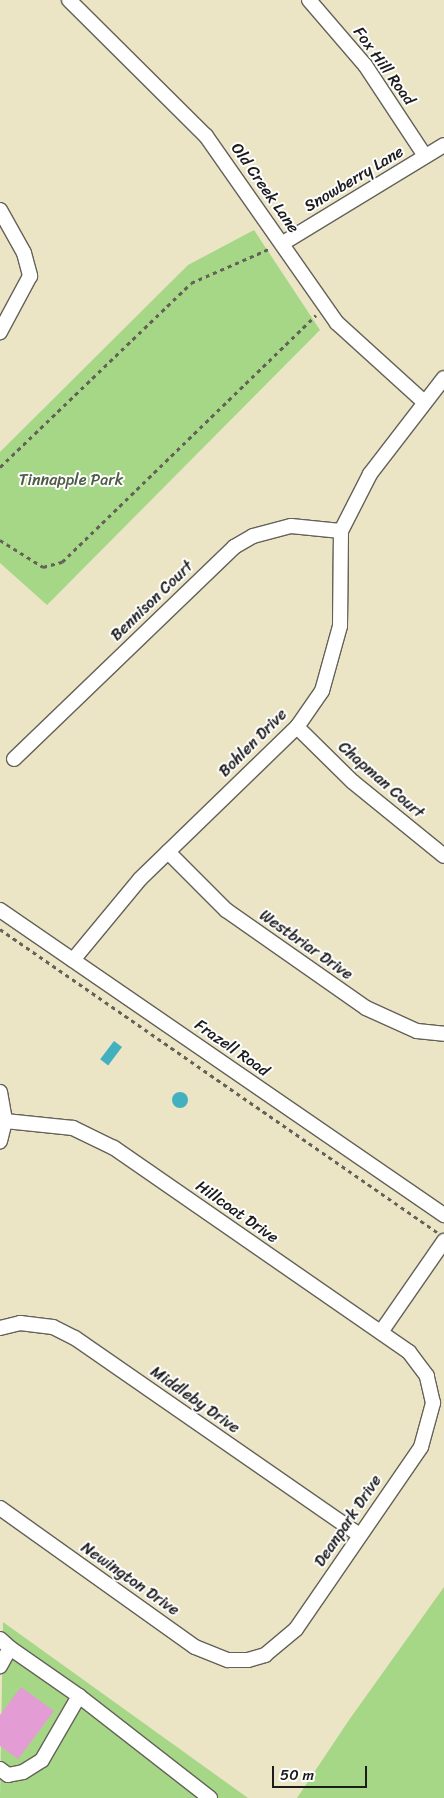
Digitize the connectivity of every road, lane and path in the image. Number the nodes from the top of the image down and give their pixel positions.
1 (70, 0) edge
2 (309, 0) edge
3 (444, 144) edge
4 (426, 156) junction
5 (0, 210) edge
6 (283, 243) junction
7 (324, 307) junction
8 (0, 332) edge
9 (444, 378) edge
10 (424, 402) junction
11 (0, 467) edge
12 (342, 531) junction
13 (0, 540) edge
14 (297, 727) junction
15 (14, 759) dead end
16 (168, 852) junction
17 (444, 856) edge
18 (0, 910) edge
19 (0, 929) edge
20 (72, 960) junction
21 (444, 1034) edge
22 (0, 1092) edge
23 (5, 1122) junction
24 (0, 1141) edge
25 (444, 1216) edge
26 (444, 1237) edge
27 (444, 1241) edge
28 (0, 1328) edge
29 (381, 1332) junction
30 (427, 1376) joint
31 (0, 1508) edge
32 (360, 1534) junction
33 (5, 1643) edge
34 (248, 1660) joint
35 (0, 1666) edge
36 (79, 1696) junction
37 (0, 1769) edge
38 (210, 1798) edge

1 - 6 street, Old Creek Lane
2 - 4 street, Fox Hill Road
3 - 4 street, Snowberry Lane
4 - 6 street, Snowberry Lane
5 - 8 street
6 - 7 street, Old Creek Lane
6 - 11 path
7 - 10 street, Old Creek Lane
7 - 13 path
9 - 10 street, Bohlen Drive
10 - 12 street, Bohlen Drive
12 - 14 street, Bohlen Drive
12 - 15 street, Bennison Court
14 - 16 street, Bohlen Drive
14 - 17 street, Chapman Court
16 - 20 street, Bohlen Drive
16 - 21 street, Westbriar Drive
18 - 20 street, Frazell Road
19 - 26 path
20 - 25 street, Frazell Road
22 - 23 street
23 - 24 street
23 - 29 street, Hillcoat Drive
27 - 29 street
28 - 32 street, Middleby Drive
29 - 30 street, Hillcoat Drive
30 - 32 street, Deanpark Drive
31 - 34 street, Newington Drive
32 - 34 street, Deanpark Drive
33 - 35 street
33 - 36 street
36 - 37 street
36 - 38 street

